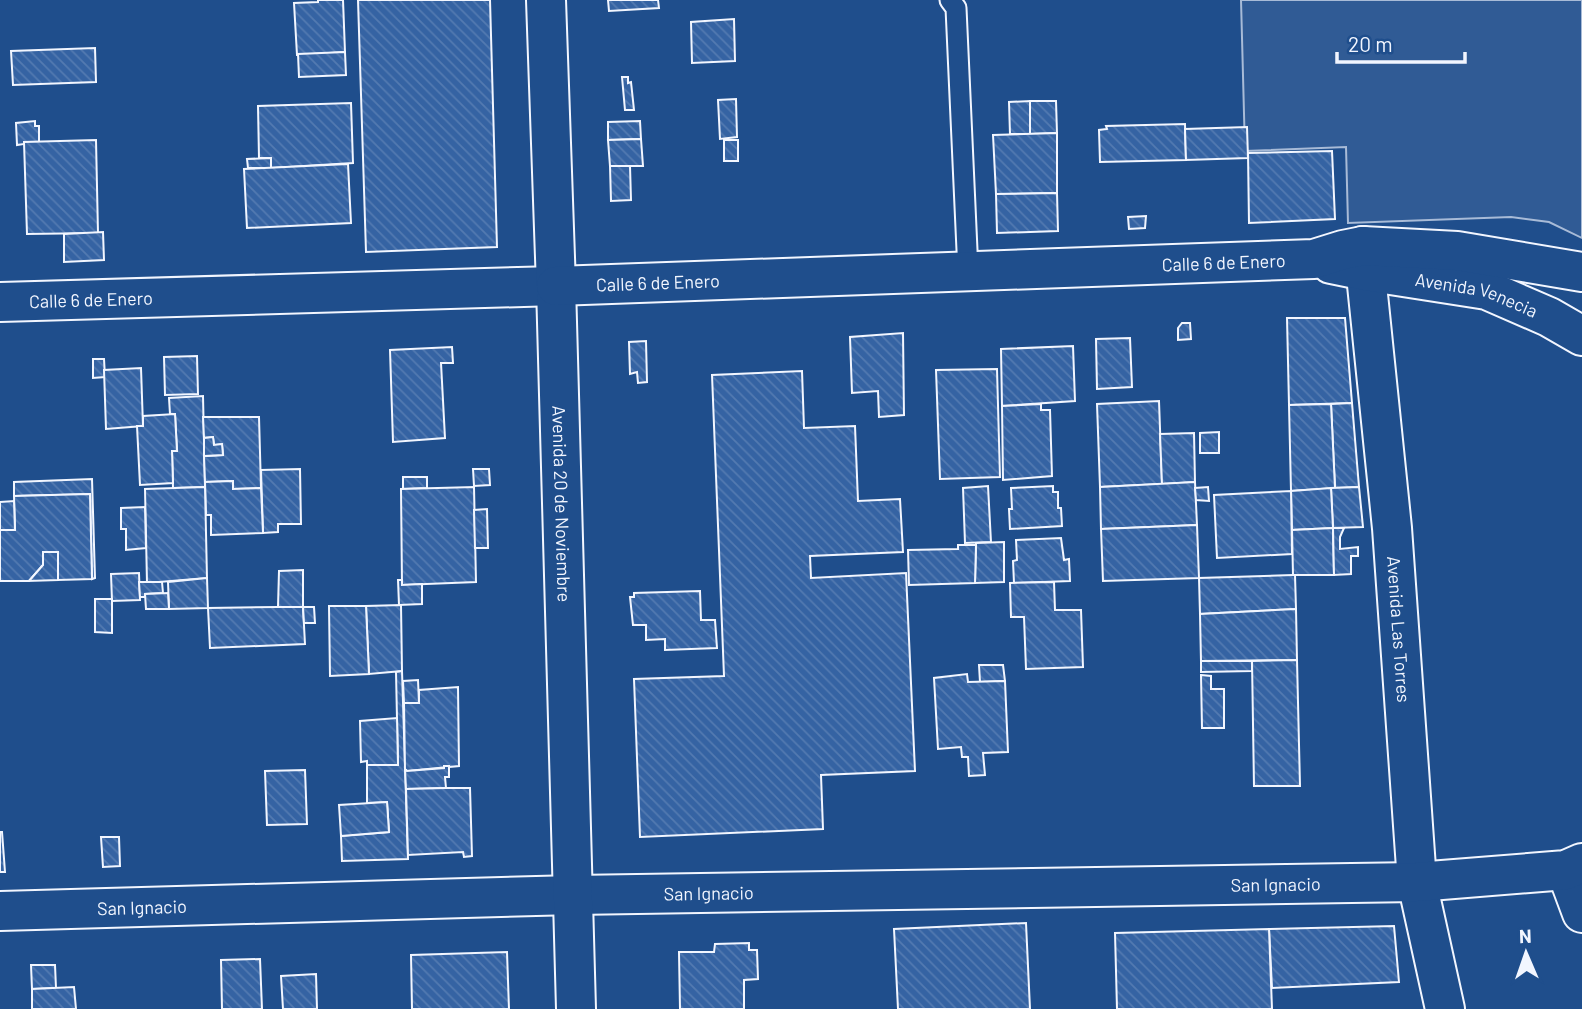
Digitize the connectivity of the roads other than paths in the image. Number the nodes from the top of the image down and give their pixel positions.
1 (546, 0) edge
2 (950, 0) edge
3 (1364, 259) junction
4 (968, 272) junction
5 (1582, 272) edge
6 (556, 286) junction
7 (0, 302) edge
8 (1582, 336) edge
9 (1574, 866) edge
10 (1417, 882) junction
11 (574, 895) junction
12 (0, 911) edge
13 (1582, 913) edge
14 (576, 1009) edge
15 (1445, 1009) edge

1 - 6 street, Avenida 20 de Noviembre
2 - 4 lane
3 - 4 street, Calle 6 de Enero
3 - 5 street, Avenida Venecia
3 - 8 street, Avenida Venecia
3 - 10 street, Avenida Las Torres
4 - 6 street, Calle 6 de Enero
6 - 7 street, Calle 6 de Enero
6 - 11 street, Avenida 20 de Noviembre
9 - 10 street, San Ignacio
9 - 13 street
10 - 11 street, San Ignacio
10 - 15 street, Avenida Las Torres
11 - 12 street, San Ignacio
11 - 14 street, Avenida 20 de Noviembre

